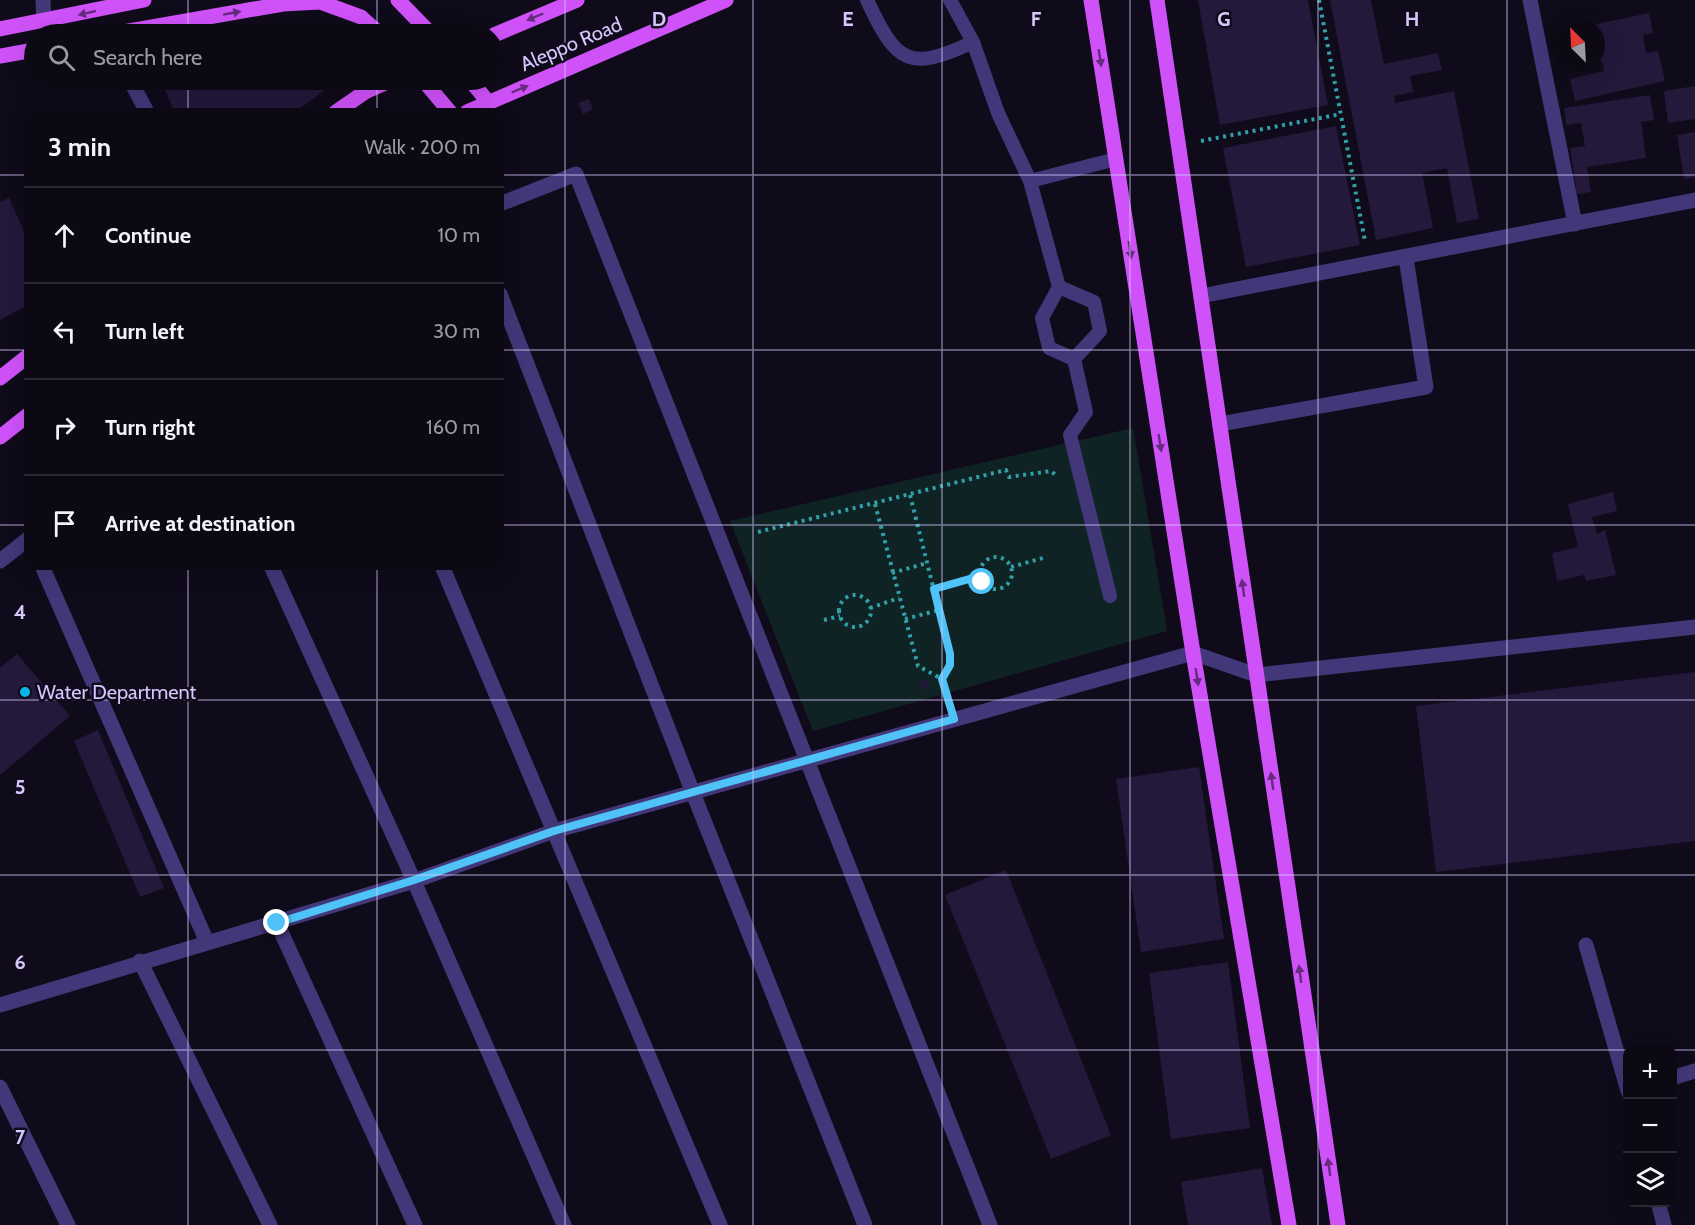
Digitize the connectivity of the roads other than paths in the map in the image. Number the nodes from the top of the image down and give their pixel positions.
1 (43, 0) edge
2 (144, 0) edge
3 (398, 0) edge
4 (577, 0) edge
5 (726, 0) edge
6 (950, 0) edge
7 (1091, 0) edge
8 (1157, 0) edge
9 (1530, 0) edge
10 (873, 2) edge
11 (44, 22) junction
12 (31, 24) edge
13 (172, 24) edge
14 (369, 24) edge
15 (421, 24) edge
16 (24, 25) edge
17 (0, 29) edge
18 (504, 31) edge
19 (973, 42) junction
20 (24, 52) edge
21 (0, 57) edge
22 (135, 90) edge
23 (371, 90) edge
24 (431, 90) edge
25 (478, 90) edge
26 (489, 103) junction
27 (145, 108) edge
28 (342, 108) edge
29 (447, 108) edge
30 (477, 108) edge
31 (1116, 159) junction
32 (1030, 181) junction
33 (1695, 200) edge
34 (504, 202) edge
35 (1575, 224) junction
36 (1406, 258) junction
37 (1059, 286) junction
38 (1202, 296) junction
39 (504, 304) edge
40 (24, 359) edge
41 (1074, 359) junction
42 (0, 378) edge
43 (24, 418) edge
44 (1220, 424) junction
45 (0, 437) edge
46 (24, 542) edge
47 (0, 561) edge
48 (44, 570) edge
49 (273, 570) edge
50 (444, 570) edge
51 (1110, 596) dead end
52 (1695, 627) edge
53 (1193, 653) junction
54 (1256, 675) junction
55 (808, 760) junction
56 (693, 793) junction
57 (554, 831) junction
58 (414, 880) junction
59 (277, 923) junction
60 (207, 942) junction
61 (1587, 945) dead end
62 (140, 962) junction
63 (0, 1005) edge
64 (1695, 1071) edge
65 (1623, 1073) edge
66 (1677, 1076) edge
67 (0, 1087) edge
68 (1659, 1207) edge
69 (68, 1225) edge
70 (270, 1225) edge
71 (415, 1225) edge
72 (564, 1225) edge
73 (720, 1225) edge
74 (865, 1225) edge
75 (990, 1225) edge
76 (1288, 1225) edge
77 (1338, 1225) edge
78 (1664, 1225) edge

1 - 11 street
2 -> 11 main road
3 - 15 main road
4 -> 18 main road, Aleppo Road
26 -> 5 main road, Aleppo Road
6 - 19 lane
7 -> 31 main road
8 - 38 main road
9 - 35 street
10 - 19 lane
11 - 12 main road
13 -> 14 main road
16 - 17 main road
19 - 32 lane
20 - 21 main road
22 - 27 street
23 - 28 main road
24 - 29 main road
25 - 26 main road
26 - 30 main road, Aleppo Road
31 - 32 lane
31 -> 53 main road
32 - 37 lane
33 - 35 street
34 - 55 street
35 - 36 street
36 - 38 street
36 - 44 street
37 - 41 lane
37 - 41 lane
38 - 44 main road
39 - 56 street
40 - 42 main road
41 - 51 lane
43 - 45 main road
54 -> 44 main road
46 - 47 street
48 - 60 street
49 - 58 street
50 - 57 street
52 - 54 street
53 - 54 street
53 - 55 street
53 -> 76 main road
77 -> 54 main road
55 - 56 street
55 - 75 street
56 - 57 street
56 - 74 street
57 - 58 street
57 - 73 street
58 - 59 street
58 - 72 street
59 - 60 street
59 - 71 street
60 - 62 street
61 - 65 street
62 - 63 street
62 - 70 street
64 - 66 street
67 - 69 street
68 - 78 street

